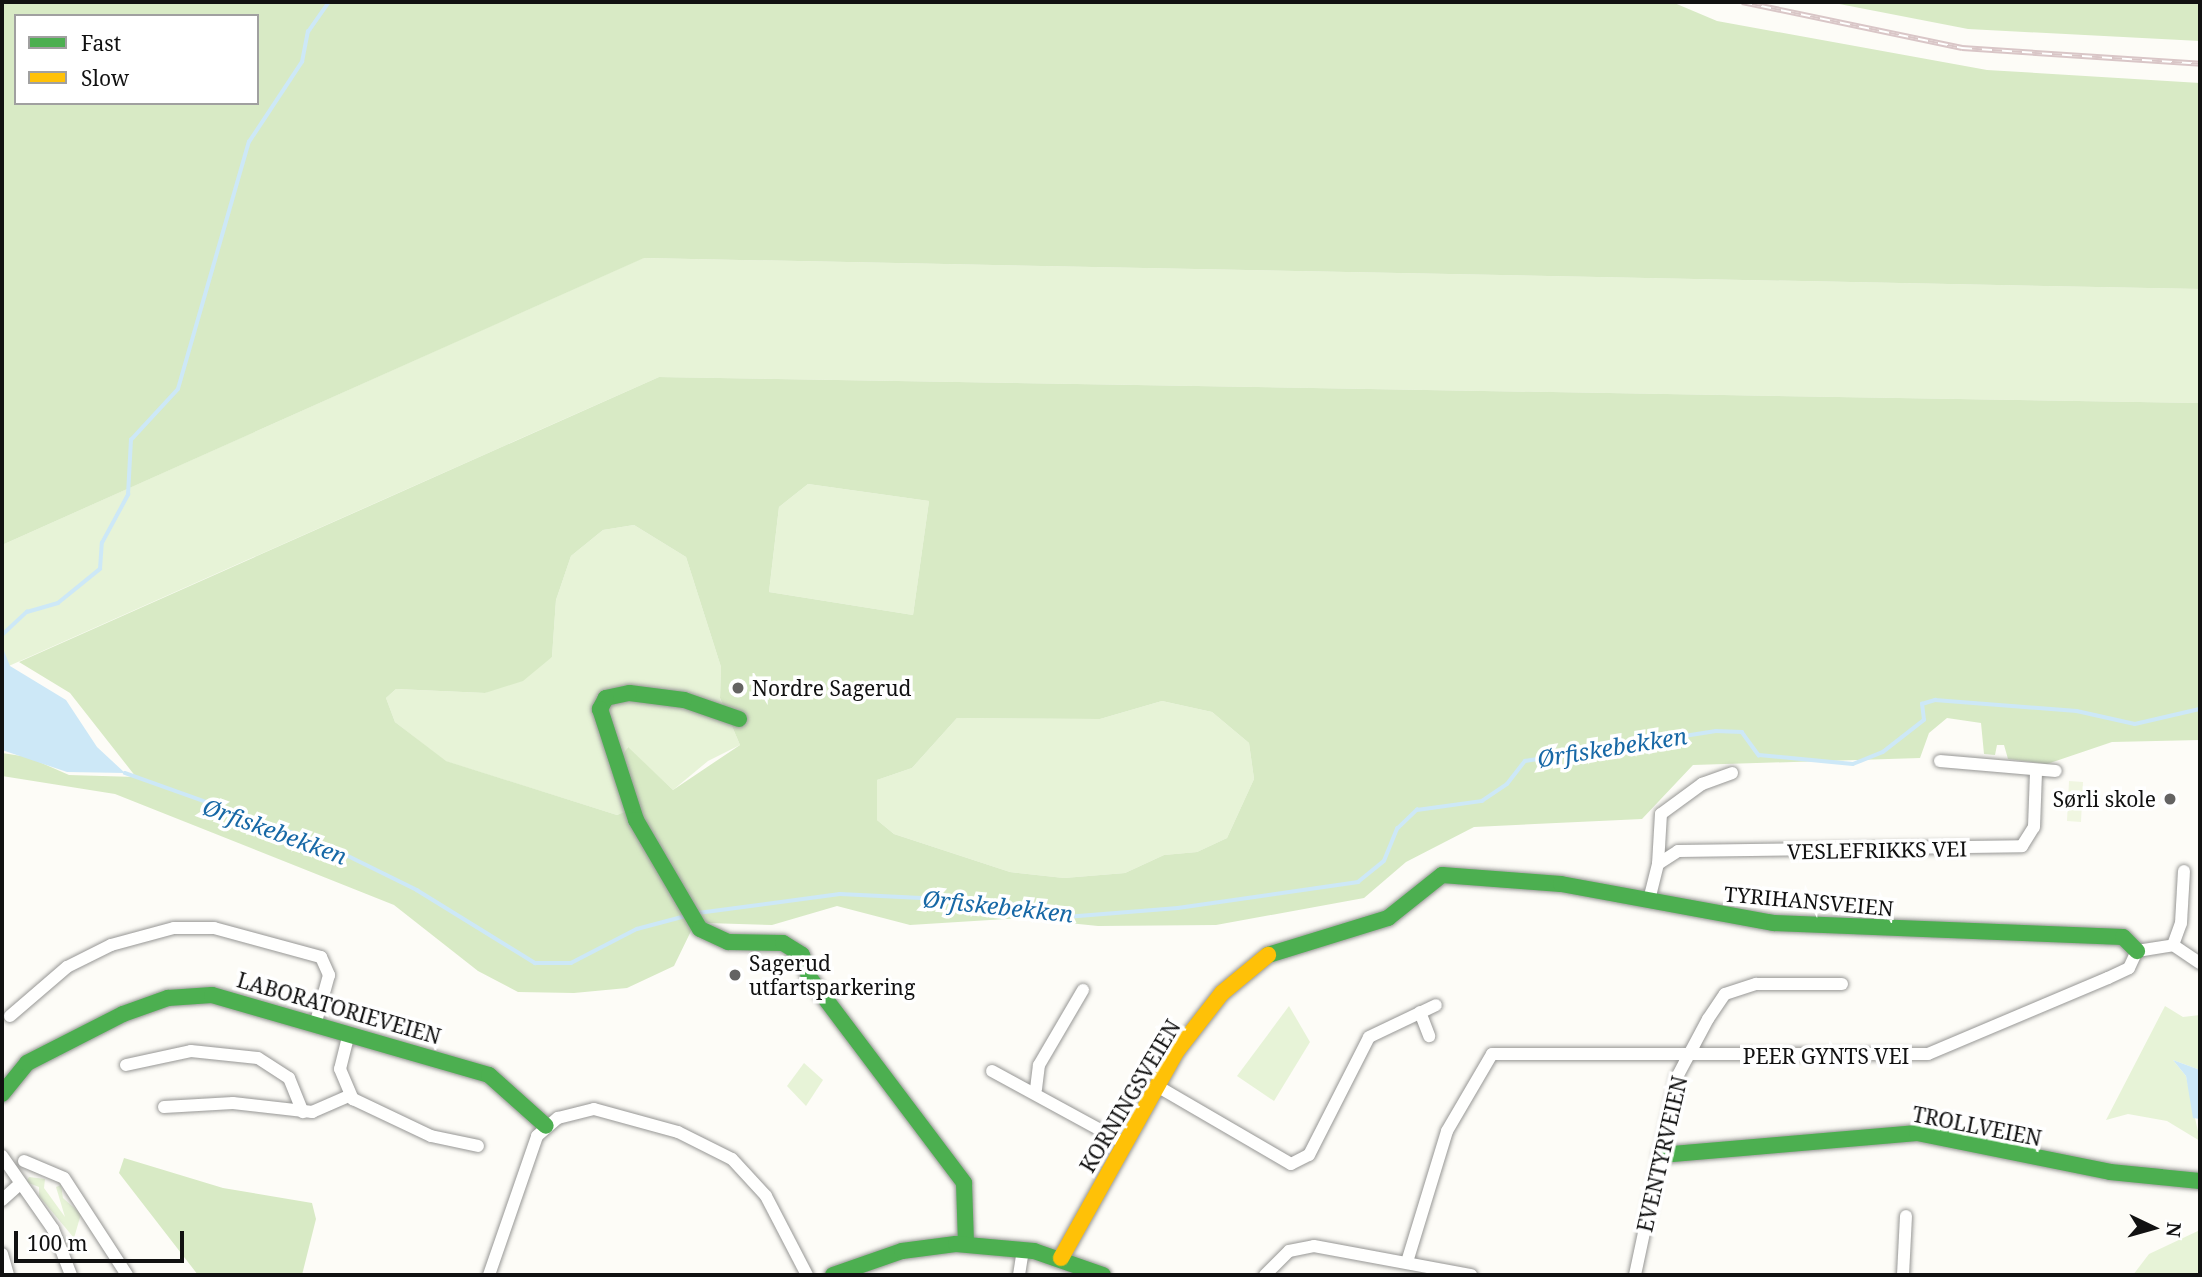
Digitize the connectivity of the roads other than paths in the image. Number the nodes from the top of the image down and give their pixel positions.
1 (740, 719) dead end
2 (1940, 761) dead end
3 (2056, 771) dead end
4 (1732, 772) dead end
5 (2036, 772) junction
6 (1658, 864) junction
7 (2184, 871) dead end
8 (1474, 873) joint
9 (1649, 900) junction
10 (2173, 945) junction
11 (2137, 951) junction
12 (2200, 963) edge
13 (1842, 984) dead end
14 (1083, 990) dead end
15 (1436, 1005) dead end
16 (1420, 1012) junction
17 (10, 1016) dead end
18 (316, 1022) junction
19 (349, 1032) junction
20 (1429, 1036) dead end
21 (1686, 1057) junction
22 (126, 1065) dead end
23 (992, 1071) dead end
24 (1157, 1086) junction
25 (1036, 1089) junction
26 (2, 1094) edge
27 (349, 1096) junction
28 (164, 1107) dead end
29 (303, 1112) junction
30 (546, 1126) junction
31 (1124, 1143) junction
32 (478, 1146) dead end
33 (1661, 1155) junction
34 (2, 1156) edge
35 (24, 1161) dead end
36 (2200, 1181) edge
37 (20, 1184) junction
38 (2, 1200) edge
39 (1906, 1216) dead end
40 (966, 1244) junction
41 (1023, 1249) junction
42 (2, 1254) edge
43 (1061, 1258) junction
44 (1407, 1262) junction
45 (8, 1275) edge
46 (71, 1275) edge
47 (127, 1275) edge
48 (489, 1275) edge
49 (807, 1275) edge
50 (833, 1275) edge
51 (1019, 1275) edge
52 (1103, 1275) edge
53 (1265, 1275) edge
54 (1471, 1275) edge
55 (1635, 1275) edge
56 (1903, 1275) edge

1 - 40 street
2 - 5 street
3 - 5 street
4 - 6 street
5 - 6 street, VESLEFRIKKS VEI
6 - 9 street
7 - 10 street
8 - 9 street, TYRIHANSVEIEN
8 - 24 street, KORNINGSVEIEN
9 - 11 street, TYRIHANSVEIEN
10 - 11 street
10 - 12 street
11 - 21 street, PEER GYNTS VEI
13 - 21 street, EVENTYRVEIEN
14 - 25 street
15 - 16 street
16 - 20 street
16 - 24 street
17 - 18 street
18 - 19 street, LABORATORIEVEIEN
18 - 26 street, LABORATORIEVEIEN
19 - 27 street
19 - 30 street, LABORATORIEVEIEN
21 - 33 street, EVENTYRVEIEN
21 - 44 street, PEER GYNTS VEI
22 - 29 street
23 - 25 street
24 - 31 street, KORNINGSVEIEN
25 - 31 street
27 - 29 street
27 - 32 street
28 - 29 street
30 - 48 street
30 - 49 street
31 - 43 street, KORNINGSVEIEN
33 - 36 street, TROLLVEIEN
33 - 55 street, EVENTYRVEIEN
34 - 37 street
35 - 47 street
37 - 38 street
37 - 46 street
39 - 56 street
40 - 41 street
40 - 50 street
41 - 43 street
41 - 51 street
42 - 45 street
43 - 52 street
44 - 53 street
44 - 54 street

